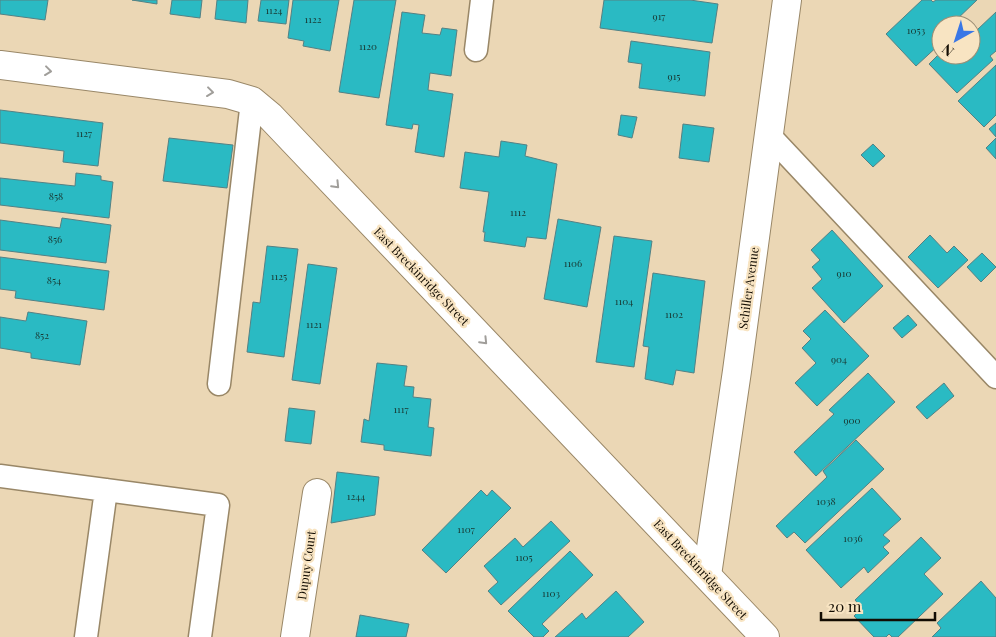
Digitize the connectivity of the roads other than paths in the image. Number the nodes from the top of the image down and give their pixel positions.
1 (482, 0) edge
2 (786, 0) edge
3 (476, 50) dead end
4 (0, 65) edge
5 (252, 101) junction
6 (768, 135) junction
7 (996, 377) edge
8 (219, 384) dead end
9 (0, 476) edge
10 (106, 490) junction
11 (317, 492) dead end
12 (707, 575) junction
13 (86, 637) edge
14 (200, 637) edge
15 (295, 637) edge
16 (765, 637) edge

1 - 3 lane
2 - 6 street, Schiller Avenue
4 -> 5 street, East Breckinridge Street
5 - 8 lane
5 -> 12 street, East Breckinridge Street
6 - 7 lane
6 - 12 street, Schiller Avenue
9 - 10 lane
10 - 13 lane
10 - 14 lane
11 - 15 street, Dupuy Court
12 - 16 street, East Breckinridge Street

